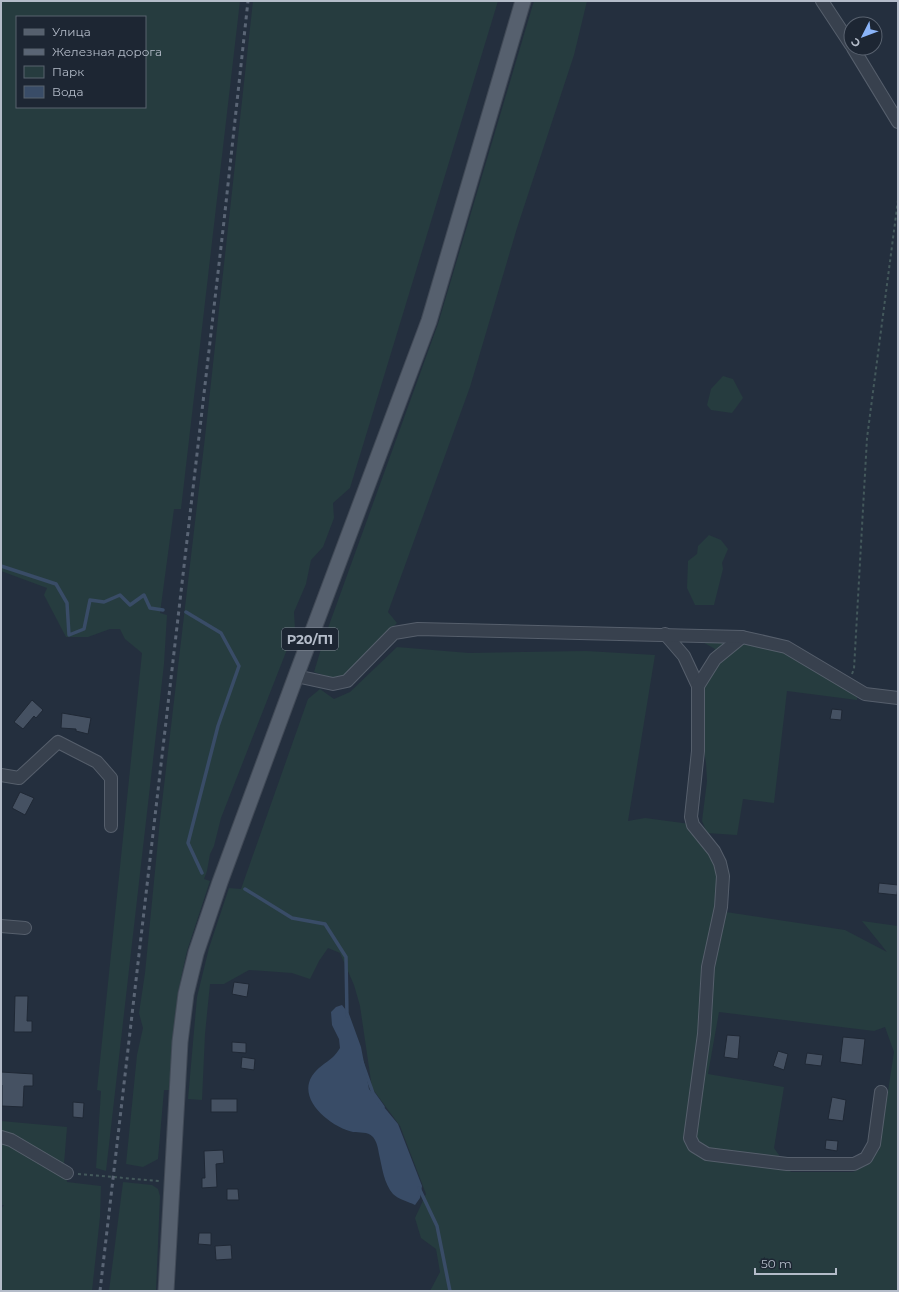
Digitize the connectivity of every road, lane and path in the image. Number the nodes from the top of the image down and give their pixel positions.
1 (523, 1) edge
2 (822, 1) edge
3 (843, 33) edge
4 (858, 56) edge
5 (898, 122) edge
6 (898, 200) edge
7 (665, 634) junction
8 (742, 637) junction
9 (296, 676) junction
10 (848, 683) junction
11 (698, 686) junction
12 (898, 698) edge
13 (1, 775) edge
14 (112, 826) dead end
15 (1, 926) edge
16 (24, 928) dead end
17 (881, 1092) dead end
18 (1, 1137) edge
19 (67, 1173) joint
20 (172, 1182) junction
21 (166, 1291) edge

1 - 9 main road, Р20/П1
2 - 3 street
4 - 5 street
6 - 10 path
7 - 8 street
7 - 9 street
7 - 11 street
8 - 10 street
8 - 11 street
9 - 20 main road, Р20/П1
10 - 12 street
11 - 17 street
13 - 14 street
15 - 16 street
18 - 19 street
19 - 20 path
20 - 21 main road, Р20/П1

